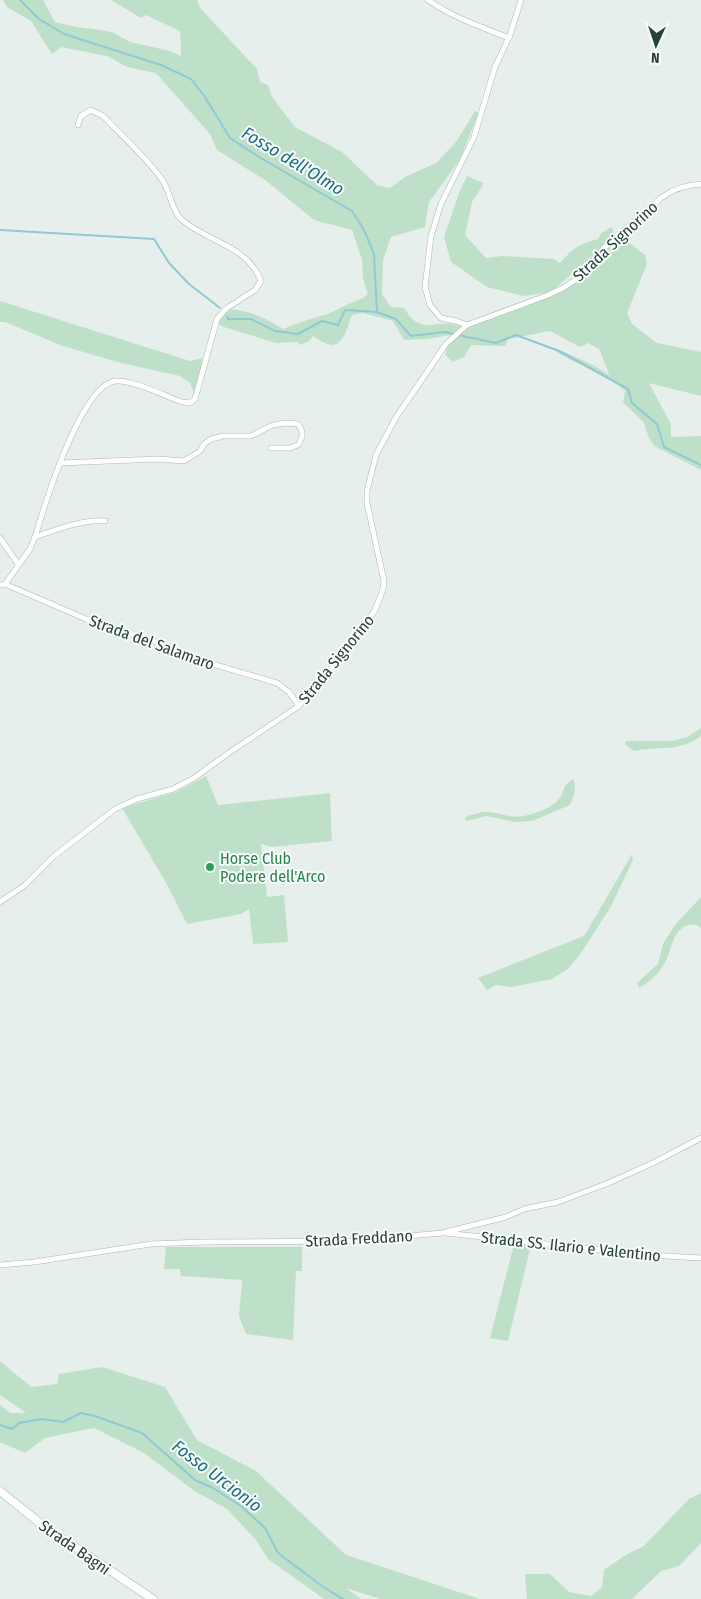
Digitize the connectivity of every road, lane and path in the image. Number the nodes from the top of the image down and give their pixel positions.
1 (428, 0) edge
2 (522, 0) edge
3 (509, 38) junction
4 (78, 125) dead end
5 (701, 184) edge
6 (467, 325) junction
7 (271, 448) dead end
8 (60, 463) junction
9 (105, 521) dead end
10 (35, 537) junction
11 (0, 538) edge
12 (18, 564) junction
13 (2, 584) edge
14 (299, 706) junction
15 (0, 902) edge
16 (701, 1138) edge
17 (442, 1233) junction
18 (701, 1258) edge
19 (0, 1265) edge
20 (0, 1491) edge
21 (153, 1599) edge

1 - 3 street
2 - 3 street
3 - 6 street
4 - 8 street
5 - 6 street, Strada Signorino
6 - 14 street, Strada Signorino
7 - 8 street
8 - 10 street
9 - 10 street
10 - 12 street
11 - 12 street
12 - 13 street
13 - 14 street, Strada del Salamaro
14 - 15 street, Strada Signorino
16 - 17 street, Strada Freddano
17 - 18 street, Strada SS. Ilario e Valentino
17 - 19 street, Strada Freddano
20 - 21 street, Strada Bagni

